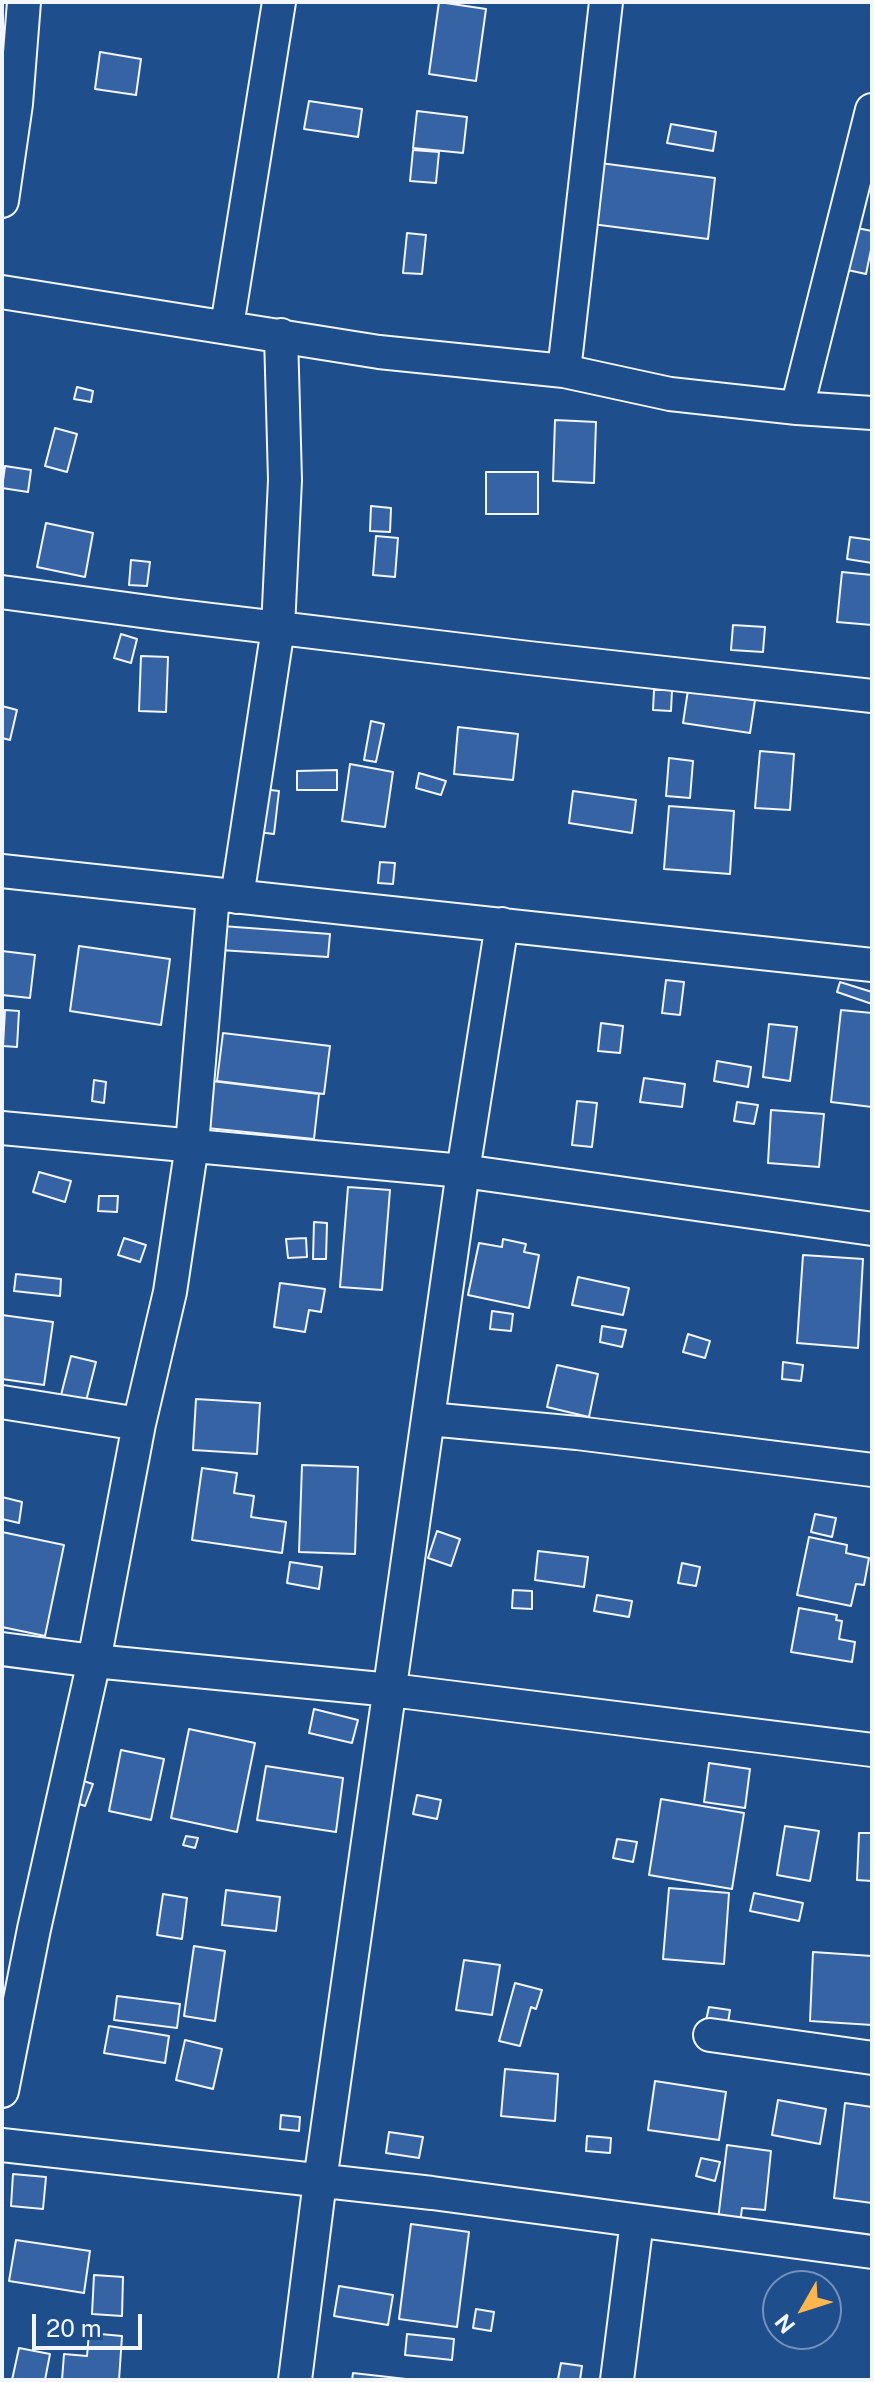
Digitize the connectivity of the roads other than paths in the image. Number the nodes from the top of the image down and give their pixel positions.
1 (24, 2) edge
2 (279, 2) edge
3 (606, 2) edge
4 (872, 110) edge
5 (2, 201) edge
6 (3, 293) edge
7 (227, 326) junction
8 (281, 335) junction
9 (564, 371) junction
10 (797, 408) junction
11 (872, 413) edge
12 (2, 592) edge
13 (278, 628) junction
14 (872, 696) edge
15 (2, 871) edge
16 (225, 896) junction
17 (502, 924) junction
18 (872, 965) edge
19 (2, 1128) edge
20 (192, 1145) junction
21 (463, 1171) junction
22 (872, 1229) edge
23 (2, 1402) edge
24 (429, 1419) junction
25 (139, 1424) junction
26 (872, 1470) edge
27 (2, 1649) edge
28 (94, 1661) junction
29 (391, 1690) junction
30 (872, 1750) edge
31 (710, 2035) dead end
32 (872, 2058) edge
33 (2, 2091) edge
34 (2, 2145) edge
35 (320, 2181) junction
36 (637, 2221) junction
37 (872, 2252) edge
38 (295, 2380) edge
39 (617, 2380) edge

1 - 5 street
2 - 7 street
3 - 9 street
4 - 10 street
6 - 7 street
7 - 8 street
8 - 9 street
8 - 13 street
9 - 10 street
10 - 11 street
12 - 13 street
13 - 14 street
13 - 16 street
15 - 16 street
16 - 17 street
16 - 20 street
17 - 18 street
17 - 21 street
19 - 20 street
20 - 21 street
20 - 25 street
21 - 22 street
21 - 24 street
23 - 25 street
24 - 26 street
24 - 29 street
25 - 28 street
27 - 28 street
28 - 29 street
28 - 33 street
29 - 30 street
29 - 35 street
31 - 32 street
34 - 35 street
35 - 36 street
35 - 38 street
36 - 37 street
36 - 39 street

